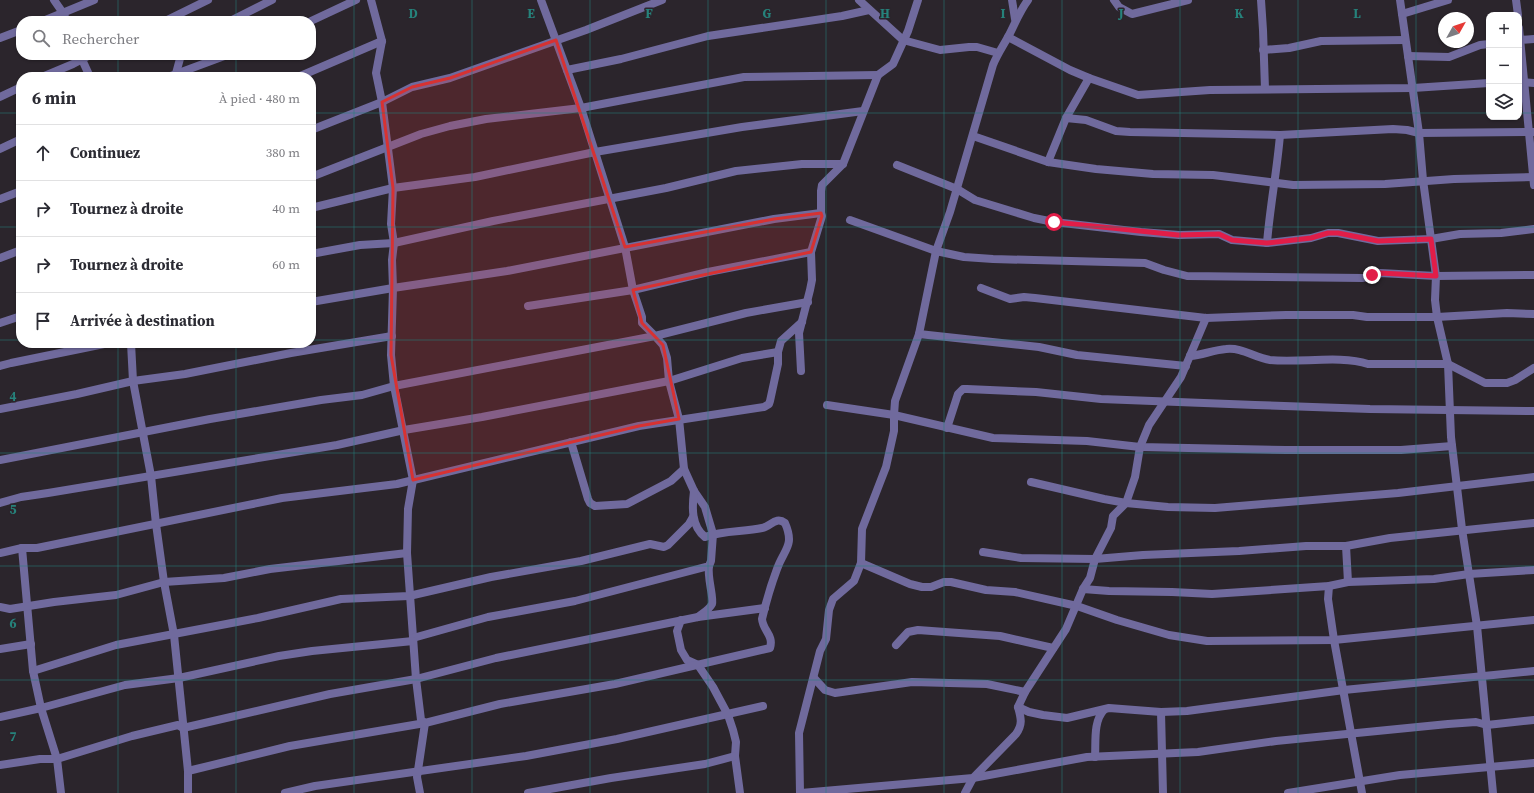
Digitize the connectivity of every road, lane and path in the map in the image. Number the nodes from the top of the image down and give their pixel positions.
1 (54, 0) edge
2 (94, 0) edge
3 (208, 0) edge
4 (272, 0) edge
5 (356, 0) edge
6 (371, 0) edge
7 (541, 0) edge
8 (662, 0) edge
9 (859, 0) edge
10 (918, 0) edge
11 (1012, 0) edge
12 (1028, 0) edge
13 (1114, 0) edge
14 (1188, 0) edge
15 (1261, 0) edge
16 (1400, 0) edge
17 (1448, 0) edge
18 (1516, 0) edge
19 (869, 10) junction
20 (1518, 12) edge
21 (63, 13) junction
22 (1402, 14) junction
23 (56, 16) edge
24 (64, 16) edge
25 (176, 16) edge
26 (240, 16) edge
27 (316, 19) edge
28 (1015, 19) junction
29 (16, 32) edge
30 (1008, 37) junction
31 (0, 38) edge
32 (1534, 39) edge
33 (556, 40) junction
34 (903, 40) junction
35 (1405, 40) junction
36 (1522, 40) edge
37 (382, 42) junction
38 (1486, 45) edge
39 (1263, 50) junction
40 (998, 53) junction
41 (1408, 56) junction
42 (78, 60) edge
43 (85, 60) edge
44 (179, 60) edge
45 (214, 60) edge
46 (567, 70) junction
47 (54, 72) edge
48 (89, 72) edge
49 (175, 72) edge
50 (183, 72) edge
51 (310, 72) edge
52 (878, 75) junction
53 (1089, 78) junction
54 (1486, 83) edge
55 (1522, 83) edge
56 (1534, 83) edge
57 (1413, 88) junction
58 (16, 89) edge
59 (1265, 89) junction
60 (0, 97) edge
61 (382, 102) junction
62 (581, 108) junction
63 (863, 111) junction
64 (1066, 118) junction
65 (316, 128) edge
66 (1531, 132) edge
67 (1419, 133) junction
68 (1280, 135) junction
69 (973, 136) junction
70 (16, 141) edge
71 (388, 148) junction
72 (0, 149) edge
73 (595, 152) junction
74 (1048, 162) junction
75 (843, 164) junction
76 (897, 165) dead end
77 (316, 176) edge
78 (1534, 179) edge
79 (1423, 180) junction
80 (1274, 182) junction
81 (393, 188) junction
82 (957, 189) junction
83 (16, 193) edge
84 (610, 198) junction
85 (0, 199) edge
86 (316, 207) edge
87 (821, 213) junction
88 (850, 220) dead end
89 (1534, 229) edge
90 (1431, 239) junction
91 (394, 243) junction
92 (1267, 243) junction
93 (625, 247) junction
94 (936, 251) junction
95 (16, 252) edge
96 (811, 252) junction
97 (316, 253) edge
98 (0, 258) edge
99 (1534, 275) edge
100 (1436, 276) junction
101 (393, 288) junction
102 (981, 288) dead end
103 (633, 290) junction
104 (316, 301) edge
105 (808, 302) junction
106 (528, 306) dead end
107 (1534, 314) edge
108 (16, 317) edge
109 (1437, 317) junction
110 (1206, 318) junction
111 (0, 322) edge
112 (802, 322) junction
113 (919, 334) junction
114 (392, 336) junction
115 (655, 336) junction
116 (85, 348) edge
117 (131, 348) edge
118 (778, 352) junction
119 (1190, 356) junction
120 (1448, 364) junction
121 (0, 366) edge
122 (1186, 366) junction
123 (1534, 368) edge
124 (802, 371) dead end
125 (133, 381) junction
126 (669, 381) junction
127 (394, 386) junction
128 (1166, 401) junction
129 (827, 405) dead end
130 (0, 409) edge
131 (1449, 410) junction
132 (1534, 411) edge
133 (894, 415) junction
134 (679, 419) junction
135 (947, 428) junction
136 (404, 430) junction
137 (143, 432) junction
138 (571, 442) junction
139 (1452, 446) junction
140 (1140, 448) junction
141 (0, 460) edge
142 (684, 469) junction
143 (151, 476) junction
144 (1534, 477) edge
145 (413, 480) junction
146 (1031, 482) dead end
147 (1457, 485) junction
148 (694, 491) junction
149 (0, 503) edge
150 (1126, 503) junction
151 (693, 517) junction
152 (1534, 522) edge
153 (156, 524) junction
154 (1462, 529) junction
155 (713, 534) junction
156 (1346, 546) junction
157 (22, 548) junction
158 (983, 552) dead end
159 (0, 553) edge
160 (407, 553) junction
161 (1095, 559) junction
162 (861, 563) junction
163 (709, 566) junction
164 (1534, 570) edge
165 (1469, 574) junction
166 (164, 582) junction
167 (1348, 582) junction
168 (1329, 586) junction
169 (1083, 589) junction
170 (409, 596) junction
171 (28, 606) junction
172 (1077, 606) junction
173 (0, 607) edge
174 (765, 608) junction
175 (698, 617) junction
176 (681, 620) junction
177 (1534, 620) edge
178 (1477, 626) junction
179 (174, 635) junction
180 (413, 639) junction
181 (1334, 640) junction
182 (31, 644) junction
183 (896, 645) dead end
184 (1053, 648) junction
185 (0, 649) edge
186 (698, 665) junction
187 (33, 671) junction
188 (1534, 671) edge
189 (1483, 676) junction
190 (179, 678) junction
191 (814, 678) junction
192 (416, 679) junction
193 (1344, 690) junction
194 (1025, 692) junction
195 (763, 706) dead end
196 (1018, 707) junction
197 (41, 708) junction
198 (1104, 710) junction
199 (1161, 712) junction
200 (728, 715) junction
201 (0, 717) edge
202 (1534, 720) edge
203 (425, 723) junction
204 (1487, 725) junction
205 (183, 728) junction
206 (1352, 734) junction
207 (1162, 754) junction
208 (735, 756) junction
209 (1095, 757) junction
210 (57, 759) junction
211 (1534, 763) edge
212 (0, 765) edge
213 (1491, 767) junction
214 (188, 771) junction
215 (419, 771) junction
216 (973, 778) junction
217 (1360, 781) junction
218 (61, 793) edge
219 (188, 793) edge
220 (285, 793) edge
221 (420, 793) edge
222 (528, 793) edge
223 (740, 793) edge
224 (800, 793) edge
225 (965, 793) edge
226 (1163, 793) edge
227 (1288, 793) edge
228 (1362, 793) edge
229 (1493, 793) edge

1 - 21 street
2 - 21 street
3 - 25 street
4 - 26 street
5 - 27 street
6 - 37 street
7 - 33 street
8 - 33 street
9 - 19 street
10 - 34 street
11 - 28 street
12 - 28 street
13 - 14 street
15 - 39 street
16 - 22 street
17 - 22 street
18 - 20 street
19 - 34 street
19 - 46 street
21 - 23 street
21 - 24 street
22 - 35 street
28 - 30 street
29 - 31 street
30 - 40 street
30 - 53 street
32 - 36 street
33 - 46 street
33 - 61 street
34 - 40 street
34 - 52 street
35 - 39 street
35 - 41 street
37 - 51 street
37 - 61 street
38 - 41 street
39 - 59 street
40 - 69 street
41 - 57 street
42 - 47 street
43 - 48 street
44 - 49 street
45 - 50 street
46 - 62 street
52 - 62 street
52 - 63 street
53 - 59 street
53 - 64 street
54 - 57 street
55 - 56 street
55 - 66 street
57 - 59 street
57 - 67 street
58 - 60 street
61 - 65 street
61 - 71 street
62 - 71 street
62 - 73 street
63 - 73 street
63 - 75 street
64 - 68 street
64 - 74 street
66 - 67 street
66 - 78 street
67 - 68 street
67 - 79 street
68 - 80 street
69 - 74 street
69 - 82 street
70 - 72 street
71 - 77 street
71 - 81 street
73 - 81 street
73 - 84 street
74 - 80 street
75 - 84 street
75 - 87 street
76 - 82 street
78 - 79 street
79 - 80 street
79 - 90 street
80 - 92 street
81 - 86 street
81 - 91 street
82 - 92 street
82 - 94 street
83 - 85 street
84 - 91 street
84 - 93 street
87 - 93 street
87 - 96 street
88 - 94 street
89 - 90 street
90 - 92 street
90 - 100 street
91 - 97 street
91 - 101 street
93 - 101 street
93 - 103 street
94 - 100 street
94 - 113 street
95 - 98 street
96 - 103 street
96 - 105 street
99 - 100 street
100 - 109 street
101 - 104 street
101 - 114 street
102 - 110 street
103 - 106 street
103 - 115 street
105 - 112 street
105 - 115 street
107 - 109 street
108 - 111 street
109 - 110 street
109 - 120 street
110 - 119 street
112 - 118 street
112 - 124 street
113 - 122 street
113 - 133 street
114 - 125 street
114 - 127 street
115 - 126 street
115 - 127 street
116 - 121 street
117 - 125 street
118 - 126 street
118 - 134 street
119 - 120 street
119 - 122 street
120 - 123 street
120 - 131 street
122 - 128 street
125 - 130 street
125 - 137 street
126 - 134 street
126 - 136 street
127 - 136 street
127 - 137 street
128 - 131 street
128 - 135 street
128 - 140 street
129 - 133 street
131 - 132 street
131 - 139 street
133 - 135 street
133 - 162 street
134 - 138 street
134 - 142 street
135 - 140 street
136 - 143 street
136 - 145 street
137 - 141 street
137 - 143 street
138 - 142 street
138 - 145 street
139 - 140 street
139 - 147 street
140 - 150 street
142 - 148 street
143 - 149 street
143 - 153 street
144 - 147 street
145 - 153 street
145 - 160 street
146 - 150 street
147 - 150 street
147 - 154 street
148 - 151 street
148 - 155 street
150 - 161 street
151 - 155 street
151 - 170 street
152 - 154 street
153 - 157 street
153 - 166 street
154 - 156 street
154 - 165 street
155 - 163 street
155 - 174 street
156 - 161 street
156 - 167 street
157 - 159 street
157 - 171 street
158 - 161 street
160 - 166 street
160 - 170 street
161 - 169 street
162 - 172 street
162 - 191 street
163 - 175 street
163 - 180 street
164 - 165 street
165 - 167 street
165 - 178 street
166 - 171 street
166 - 179 street
167 - 168 street
168 - 169 street
168 - 181 street
169 - 172 street
170 - 179 street
170 - 180 street
171 - 173 street
171 - 182 street
172 - 181 street
172 - 184 street
174 - 175 street
174 - 186 street
175 - 176 street
176 - 186 street
176 - 192 street
177 - 178 street
178 - 181 street
178 - 189 street
179 - 187 street
179 - 190 street
180 - 190 street
180 - 192 street
181 - 193 street
182 - 185 street
182 - 187 street
183 - 184 street
184 - 194 street
186 - 200 street
186 - 203 street
187 - 197 street
188 - 189 street
189 - 193 street
189 - 204 street
190 - 197 street
190 - 205 street
191 - 194 street
191 - 224 street
192 - 203 street
192 - 205 street
193 - 199 street
193 - 206 street
194 - 196 street
195 - 200 street
196 - 198 street
196 - 216 street
197 - 201 street
197 - 210 street
198 - 199 street
198 - 209 street
199 - 207 street
200 - 208 street
200 - 215 street
202 - 204 street
203 - 214 street
203 - 215 street
204 - 206 street
204 - 213 street
205 - 210 street
205 - 214 street
206 - 207 street
206 - 217 street
207 - 209 street
207 - 226 street
208 - 222 street
208 - 223 street
209 - 216 street
210 - 212 street
210 - 218 street
211 - 213 street
213 - 217 street
213 - 229 street
214 - 219 street
215 - 220 street
215 - 221 street
216 - 224 street
216 - 225 street
217 - 227 street
217 - 228 street

